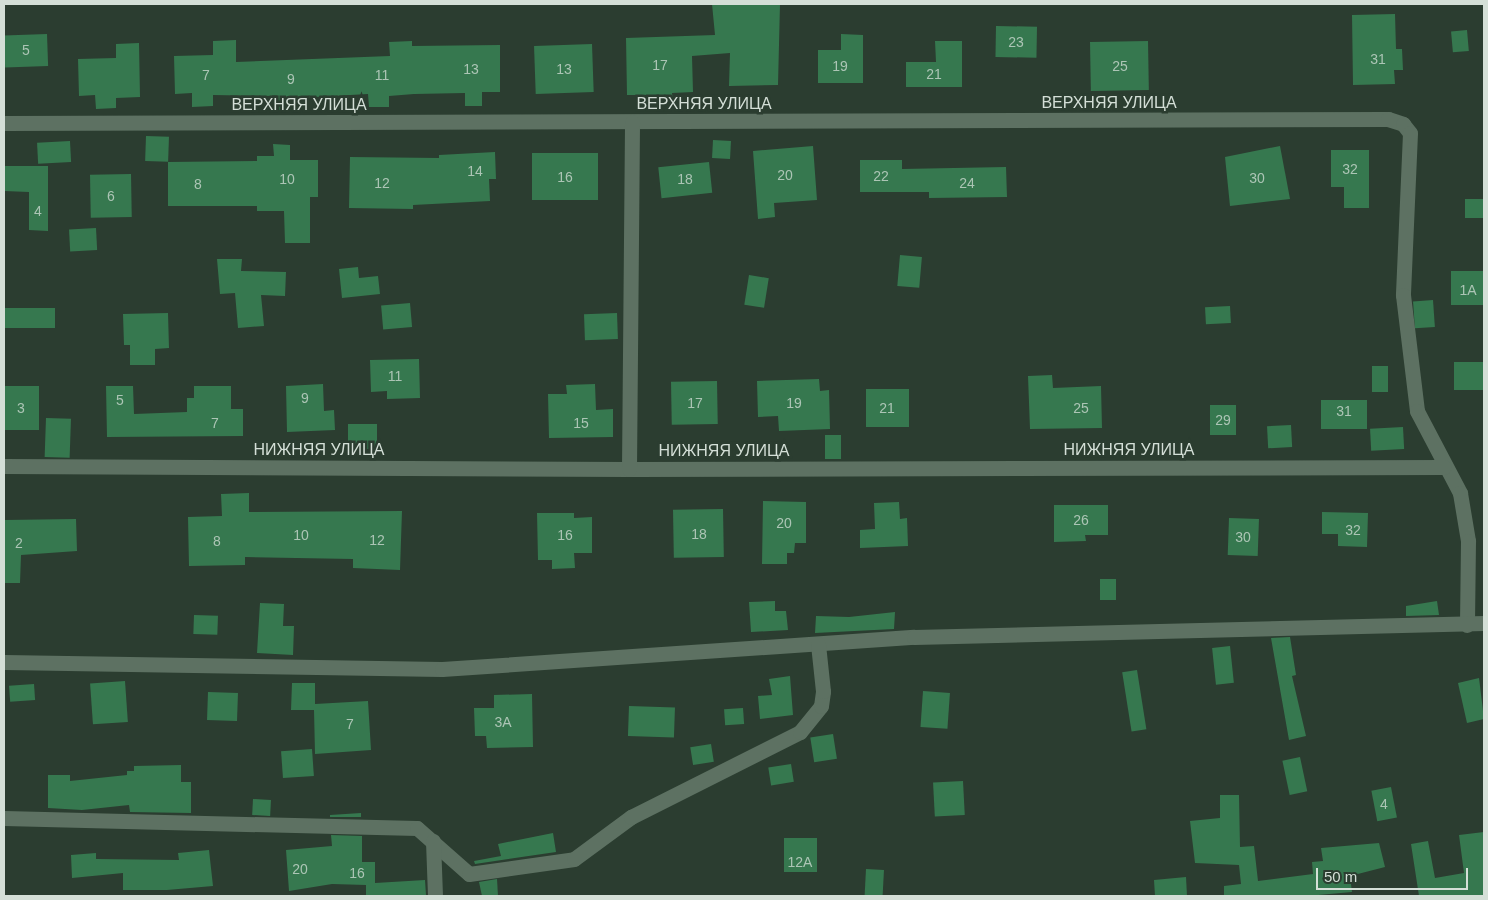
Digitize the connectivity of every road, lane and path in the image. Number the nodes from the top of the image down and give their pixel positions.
1 (632, 122) junction
2 (4, 123) edge
3 (4, 466) edge
4 (1444, 467) junction
5 (629, 469) junction
6 (1484, 623) edge
7 (1467, 625) junction
8 (818, 644) junction
9 (4, 662) edge
10 (4, 818) edge
11 (433, 841) junction
12 (435, 896) edge

1 - 2 street, ВЕРХНЯЯ УЛИЦА
1 - 4 street, ВЕРХНЯЯ УЛИЦА
1 - 5 street
3 - 5 street, НИЖНЯЯ УЛИЦА
4 - 5 street, НИЖНЯЯ УЛИЦА
4 - 7 street
6 - 7 street
7 - 8 street
8 - 9 street
8 - 11 street
10 - 11 street
11 - 12 street

